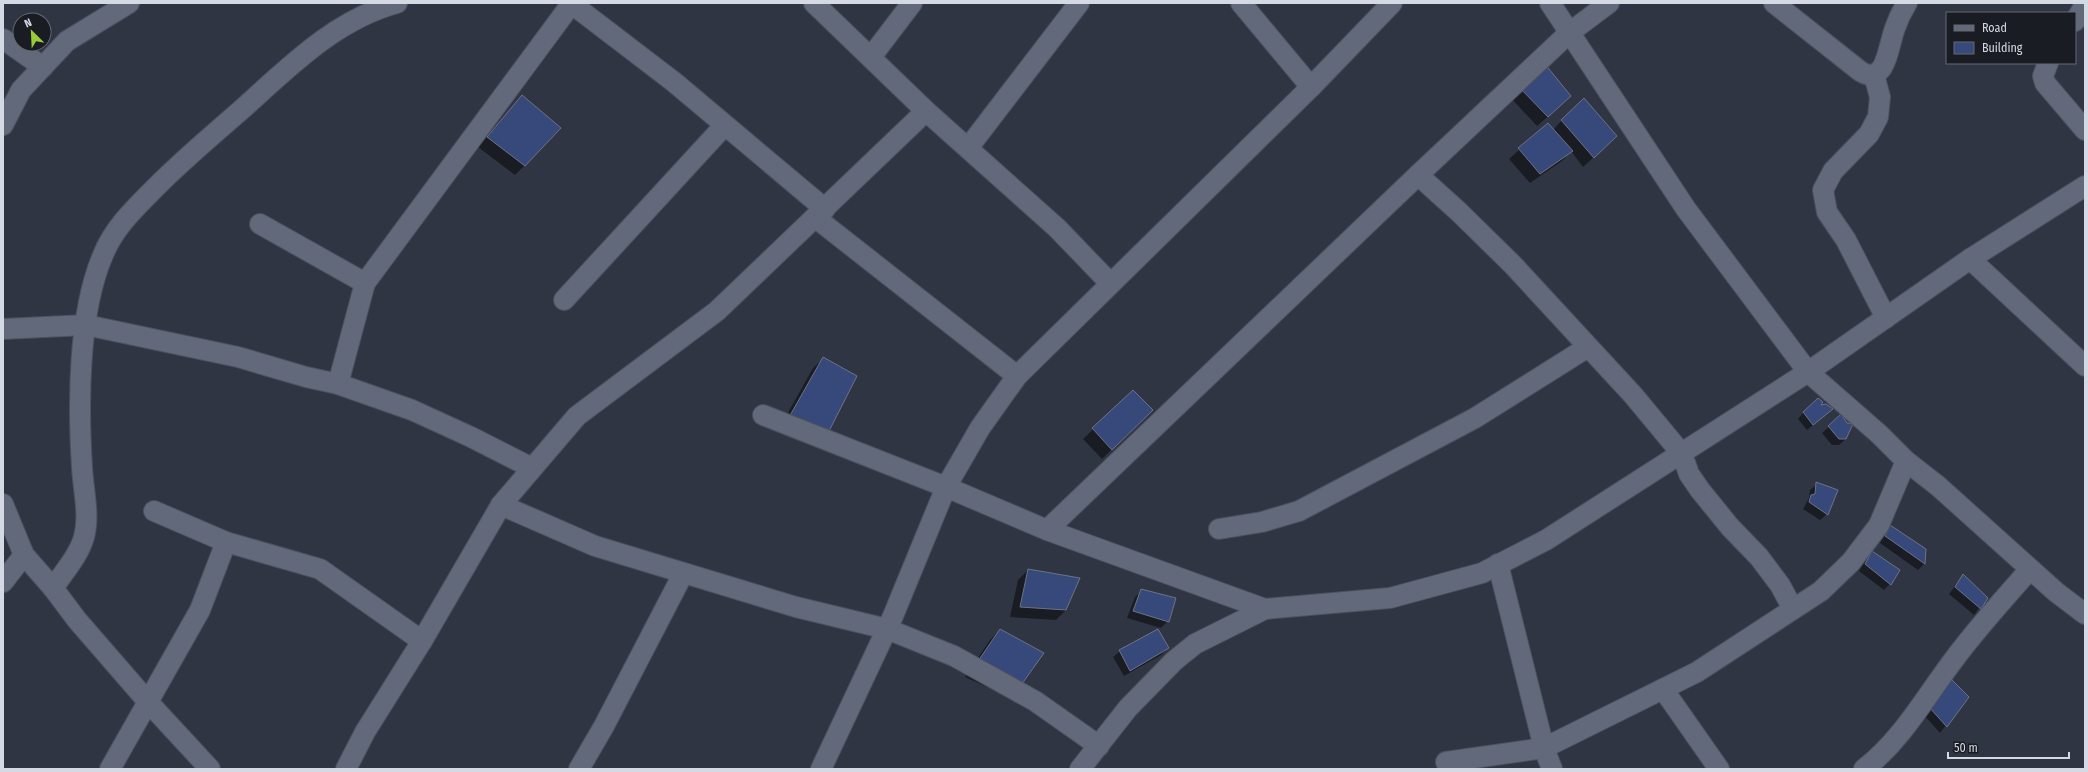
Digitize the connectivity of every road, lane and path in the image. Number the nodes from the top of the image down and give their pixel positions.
1 (129, 3) edge
2 (397, 3) edge
3 (814, 3) edge
4 (912, 3) edge
5 (1079, 3) edge
6 (1241, 3) edge
7 (1392, 3) edge
8 (1550, 3) edge
9 (1609, 3) edge
10 (1774, 3) edge
11 (1907, 3) edge
12 (572, 4) edge
13 (2085, 5) edge
14 (2076, 19) edge
15 (1570, 33) junction
16 (3, 39) edge
17 (871, 57) junction
18 (2048, 64) edge
19 (43, 67) junction
20 (1874, 75) junction
21 (1311, 87) junction
22 (926, 111) junction
23 (3, 125) edge
24 (725, 125) junction
25 (2085, 130) edge
26 (968, 148) junction
27 (1418, 175) junction
28 (2085, 186) edge
29 (820, 213) junction
30 (260, 224) dead end
31 (1970, 259) junction
32 (364, 283) junction
33 (1110, 283) junction
34 (564, 300) dead end
35 (1886, 318) junction
36 (86, 325) junction
37 (3, 329) edge
38 (1588, 347) junction
39 (2085, 366) edge
40 (1808, 372) junction
41 (1017, 376) junction
42 (338, 384) junction
43 (762, 416) dead end
44 (1682, 454) junction
45 (1906, 461) junction
46 (532, 468) junction
47 (946, 487) junction
48 (3, 504) edge
49 (501, 505) junction
50 (154, 510) dead end
51 (1219, 529) dead end
52 (1047, 530) junction
53 (226, 542) junction
54 (24, 555) junction
55 (1498, 564) junction
56 (2030, 569) junction
57 (683, 574) junction
58 (3, 582) edge
59 (53, 588) junction
60 (1265, 609) junction
61 (1793, 609) junction
62 (2085, 614) edge
63 (887, 628) junction
64 (422, 641) junction
65 (1663, 689) junction
66 (149, 703) junction
67 (1099, 746) junction
68 (1544, 748) junction
69 (1446, 762) dead end
70 (110, 769) edge
71 (210, 769) edge
72 (346, 769) edge
73 (579, 769) edge
74 (821, 769) edge
75 (1080, 769) edge
76 (1552, 769) edge
77 (1719, 769) edge
78 (1864, 769) edge

1 - 19 street
2 - 36 street
3 - 17 street
4 - 17 street
5 - 26 street
6 - 21 street
7 - 21 street
8 - 15 street
9 - 15 street
10 - 20 street
11 - 20 street
12 - 24 street
12 - 32 street
13 - 14 street
15 - 27 street
15 - 40 street
16 - 19 street
17 - 22 street
18 - 25 street
19 - 23 street
20 - 35 street
21 - 33 street
22 - 26 street
22 - 29 street
24 - 29 street
24 - 34 street
26 - 33 street
27 - 38 street
27 - 52 street
28 - 31 street
29 - 41 street
29 - 46 street
30 - 32 street
31 - 35 street
31 - 39 street
32 - 42 street
33 - 41 street
35 - 40 street
36 - 37 street
36 - 42 street
36 - 59 street
38 - 44 street
38 - 51 street
40 - 44 street
40 - 45 street
41 - 47 street
42 - 46 street
43 - 47 street
44 - 55 street
44 - 61 street
45 - 56 street
45 - 61 street
46 - 49 street
47 - 52 street
47 - 63 street
48 - 54 street
49 - 57 street
49 - 64 street
50 - 53 street
52 - 60 street
53 - 64 street
53 - 66 street
54 - 58 street
54 - 59 street
55 - 60 street
55 - 68 street
56 - 62 street
56 - 78 street
57 - 63 street
57 - 73 street
59 - 66 street
60 - 67 street
61 - 65 street
63 - 67 street
63 - 74 street
64 - 72 street
65 - 68 street
65 - 77 street
66 - 70 street
66 - 71 street
67 - 75 street
68 - 69 street
68 - 76 street

